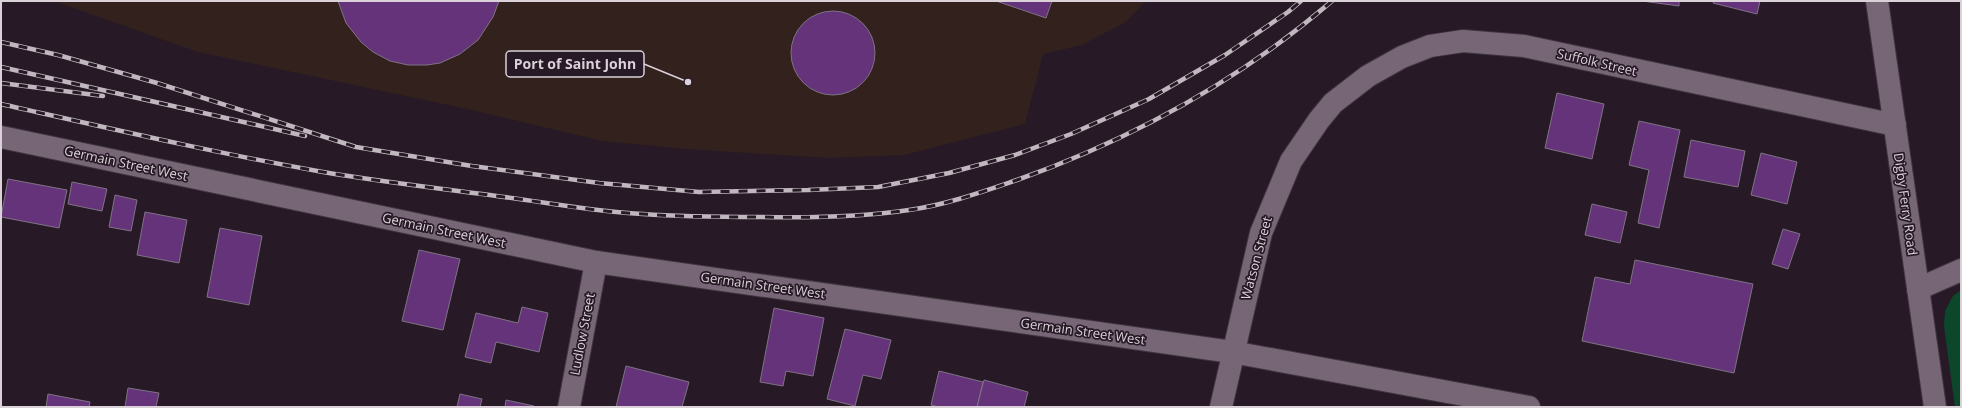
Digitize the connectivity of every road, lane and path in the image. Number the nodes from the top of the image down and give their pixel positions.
1 (1877, 1) edge
2 (1319, 120) joint
3 (1895, 125) junction
4 (1, 137) edge
5 (596, 262) junction
6 (1961, 270) edge
7 (1918, 290) junction
8 (1232, 352) junction
9 (569, 407) edge
10 (1221, 407) edge
11 (1529, 407) edge
12 (1935, 407) edge

1 - 3 street, Digby Ferry Road
2 - 3 street, Suffolk Street
2 - 8 street, Watson Street
3 - 7 street, Digby Ferry Road
4 - 5 street, Germain Street West
5 - 8 street, Germain Street West
5 - 9 street, Ludlow Street
6 - 7 street
7 - 12 street, Digby Ferry Road
8 - 10 street, Watson Street
8 - 11 street, Germain Street West

